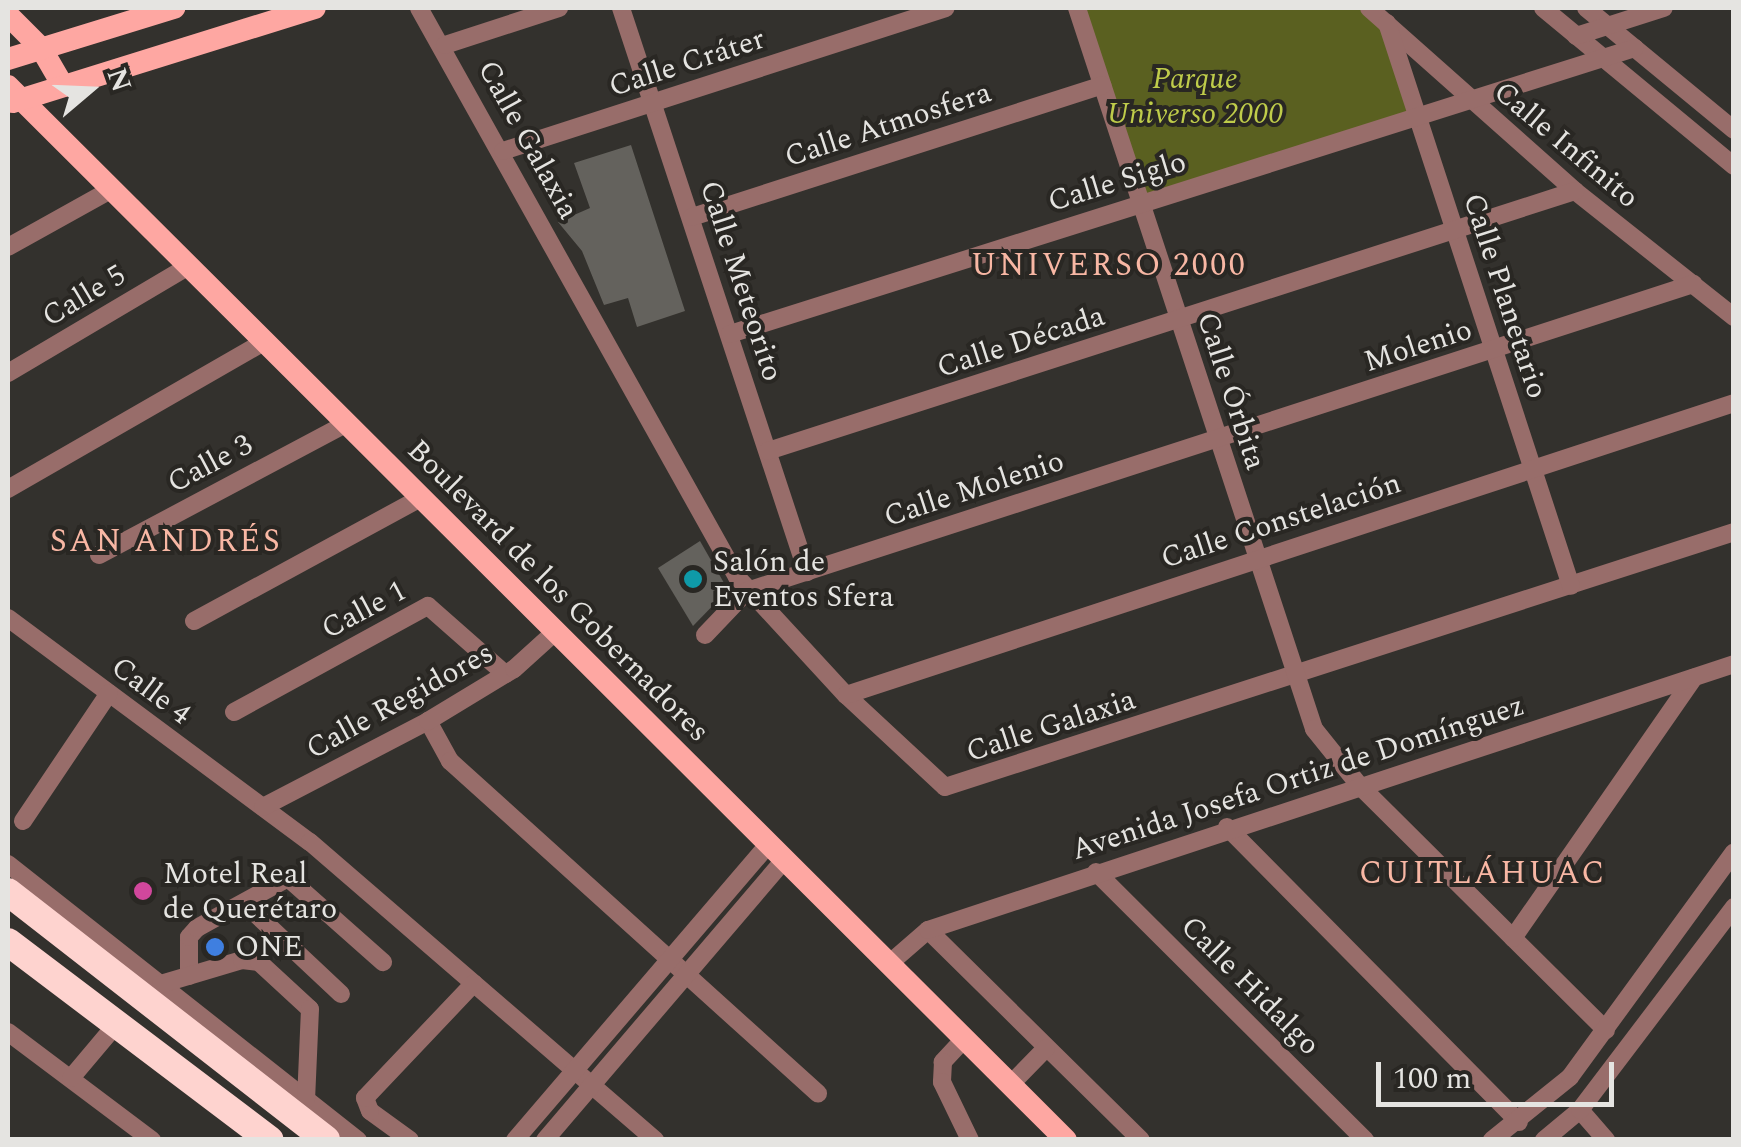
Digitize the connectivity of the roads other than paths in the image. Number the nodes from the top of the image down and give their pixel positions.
1 (174, 8) edge
2 (315, 8) edge
3 (419, 8) edge
4 (559, 8) edge
5 (621, 8) edge
6 (945, 8) edge
7 (1076, 8) edge
8 (1369, 8) edge
9 (1543, 8) edge
10 (1586, 8) edge
11 (1664, 8) edge
12 (8, 15) edge
13 (1387, 23) junction
14 (1608, 26) junction
15 (1576, 36) junction
16 (445, 44) junction
17 (42, 48) junction
18 (1635, 48) junction
19 (1601, 58) junction
20 (8, 59) edge
21 (1102, 85) junction
22 (62, 86) junction
23 (13, 96) edge
24 (1470, 99) junction
25 (652, 104) junction
26 (1418, 116) junction
27 (1734, 130) edge
28 (503, 152) junction
29 (1734, 166) edge
30 (112, 189) junction
31 (1576, 191) junction
32 (1140, 203) junction
33 (692, 217) junction
34 (1456, 231) junction
35 (8, 246) edge
36 (189, 266) junction
37 (1693, 284) junction
38 (1734, 317) edge
39 (1179, 320) junction
40 (730, 334) junction
41 (265, 341) junction
42 (1493, 350) junction
43 (8, 373) edge
44 (1734, 403) edge
45 (347, 423) junction
46 (1216, 440) junction
47 (768, 451) junction
48 (1532, 468) junction
49 (8, 489) edge
50 (422, 497) junction
51 (1734, 532) edge
52 (99, 555) dead end
53 (1257, 556) junction
54 (807, 572) junction
55 (1571, 586) junction
56 (748, 591) junction
57 (8, 618) edge
58 (194, 621) dead end
59 (556, 631) junction
60 (705, 635) dead end
61 (1734, 664) edge
62 (505, 674) junction
63 (1296, 677) junction
64 (1694, 677) junction
65 (109, 694) junction
66 (846, 694) junction
67 (234, 712) dead end
68 (428, 720) junction
69 (1360, 785) junction
70 (263, 807) junction
71 (23, 820) dead end
72 (1227, 827) junction
73 (777, 851) junction
74 (1734, 852) edge
75 (8, 864) edge
76 (1096, 872) junction
77 (8, 892) edge
78 (244, 904) junction
79 (1734, 907) edge
80 (928, 930) junction
81 (1513, 938) junction
82 (8, 942) edge
83 (671, 961) junction
84 (384, 962) dead end
85 (890, 963) junction
86 (686, 974) junction
87 (189, 976) junction
88 (474, 983) junction
89 (160, 984) junction
90 (341, 994) dead end
91 (118, 1022) junction
92 (1606, 1030) junction
93 (8, 1032) edge
94 (965, 1038) junction
95 (1046, 1048) junction
96 (576, 1070) junction
97 (72, 1078) junction
98 (592, 1084) junction
99 (1011, 1084) junction
100 (818, 1094) dead end
101 (306, 1099) junction
102 (1580, 1110) junction
103 (1520, 1122) junction
104 (152, 1140) edge
105 (270, 1140) edge
106 (326, 1140) edge
107 (358, 1140) edge
108 (410, 1140) edge
109 (514, 1140) edge
110 (545, 1140) edge
111 (655, 1140) edge
112 (970, 1140) edge
113 (1066, 1140) edge
114 (1141, 1140) edge
115 (1365, 1140) edge
116 (1492, 1140) edge
117 (1544, 1140) edge
118 (1606, 1140) edge

1 - 17 main road
2 - 22 main road
3 - 16 street, Calle Galaxia
4 - 16 street
5 - 25 street, Calle Meteorito
6 - 25 street, Calle Cráter
7 - 21 street, Calle Órbita
8 - 13 street, Calle Infinito
9 - 15 street
10 - 14 street
11 - 14 street
12 - 17 main road
13 - 24 street, Calle Infinito
13 - 26 street, Calle Planetario
14 - 15 street
14 - 18 street
15 - 19 street
16 - 28 street, Calle Galaxia
17 - 20 main road
17 - 22 main road
18 - 19 street, Calle Siglo
18 - 27 street
19 - 24 street, Calle Siglo
19 - 29 street
21 - 32 street, Calle Órbita
21 - 33 street, Calle Atmosfera
22 - 23 main road
23 - 30 main road, Boulevard de los Gobernadores
24 - 26 street, Calle Siglo
24 - 31 street, Calle Infinito
25 - 28 street, Calle Cráter
25 - 33 street, Calle Meteorito
26 - 32 street, Calle Siglo
26 - 34 street, Calle Planetario
28 - 56 street, Calle Galaxia
30 - 35 street
30 - 36 main road, Boulevard de los Gobernadores
31 - 34 street, Calle Década
31 - 37 street, Calle Infinito
32 - 39 street, Calle Órbita
32 - 40 street, Calle Siglo
33 - 40 street, Calle Meteorito
34 - 39 street, Calle Década
34 - 42 street, Calle Planetario
36 - 41 main road, Boulevard de los Gobernadores
36 - 43 street, Calle 5
37 - 38 street, Calle Infinito
37 - 42 street, Molenio
39 - 46 street, Calle Órbita
39 - 47 street, Calle Década
40 - 47 street, Calle Meteorito
41 - 45 main road, Boulevard de los Gobernadores
41 - 49 street
42 - 46 street, Molenio
42 - 48 street, Calle Planetario
44 - 48 street, Calle Constelación
45 - 50 main road, Boulevard de los Gobernadores
45 - 52 street, Calle 3
46 - 53 street, Calle Órbita
46 - 54 street, Calle Molenio
47 - 54 street, Calle Meteorito
48 - 53 street, Calle Constelación
48 - 55 street, Calle Planetario
50 - 58 street
50 - 59 main road, Boulevard de los Gobernadores
51 - 55 street, Calle Galaxia
53 - 63 street, Calle Órbita
53 - 66 street, Calle Constelación
54 - 56 street, Calle Molenio
55 - 63 street, Calle Galaxia
56 - 60 street
56 - 66 street, Calle Galaxia
57 - 65 street, Calle 4
59 - 62 street, Calle Regidores
59 - 73 main road, Boulevard de los Gobernadores
61 - 64 street, Avenida Josefa Ortiz de Domínguez
62 - 67 street, Calle 1
62 - 68 street, Calle Regidores
63 - 66 street, Calle Galaxia
63 - 69 street, Calle Órbita
64 - 69 street, Avenida Josefa Ortiz de Domínguez
64 - 81 street
65 - 70 street, Calle 4
65 - 71 street
68 - 70 street, Calle Regidores
68 - 83 street
69 - 72 street, Avenida Josefa Ortiz de Domínguez
69 - 81 street, Calle Órbita
70 - 88 street, Calle 4
72 - 76 street, Avenida Josefa Ortiz de Domínguez
72 - 103 street
73 - 83 street
73 - 85 main road, Boulevard de los Gobernadores
73 - 86 street
74 - 92 street
75 - 89 street
76 - 80 street, Avenida Josefa Ortiz de Domínguez
76 - 115 street, Calle Hidalgo
77 - 106 highway
78 - 84 street
78 - 87 street
78 - 90 street
79 - 102 street
80 - 85 street, Avenida Josefa Ortiz de Domínguez
80 - 95 street
81 - 92 street, Calle Órbita
82 - 91 highway
83 - 86 street
83 - 96 street
85 - 94 main road, Boulevard de los Gobernadores
86 - 98 street
86 - 100 street
87 - 89 street
87 - 101 street
88 - 96 street, Calle 4
88 - 108 street
89 - 101 street
91 - 97 street
91 - 105 highway
92 - 103 street
93 - 97 street
94 - 99 main road, Boulevard de los Gobernadores
94 - 112 street
95 - 99 street
95 - 114 street
96 - 98 street, Calle 4
96 - 109 street
97 - 104 street
98 - 110 street
98 - 111 street, Calle 4
99 - 113 main road, Boulevard de los Gobernadores
101 - 107 street
102 - 117 street
102 - 118 street
103 - 116 street

